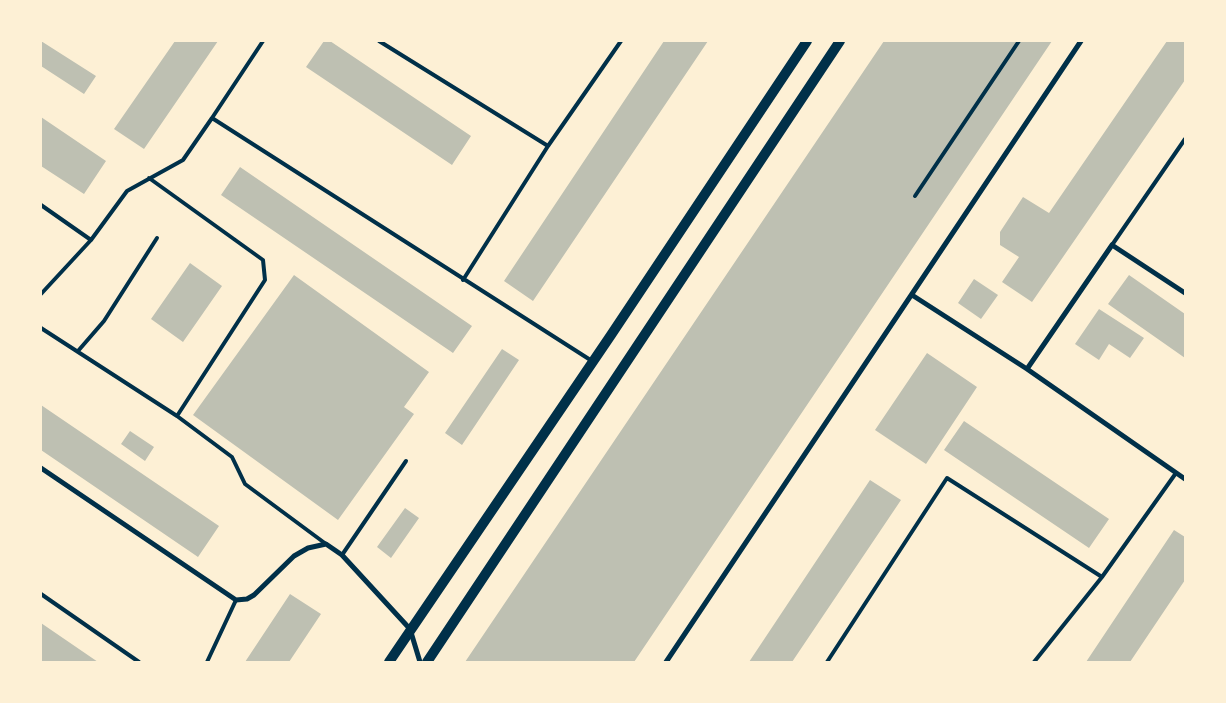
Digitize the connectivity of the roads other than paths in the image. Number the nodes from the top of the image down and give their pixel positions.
1 (263, 41) edge
2 (379, 41) edge
3 (620, 41) edge
4 (807, 41) edge
5 (840, 41) edge
6 (1019, 41) edge
7 (1081, 41) edge
8 (212, 118) junction
9 (1185, 138) edge
10 (548, 146) junction
11 (150, 178) junction
12 (915, 196) dead end
13 (41, 205) edge
14 (157, 238) dead end
15 (91, 240) junction
16 (1112, 245) junction
17 (463, 280) junction
18 (1185, 293) edge
19 (41, 294) edge
20 (912, 295) junction
21 (41, 328) edge
22 (78, 351) junction
23 (592, 361) junction
24 (1026, 369) junction
25 (177, 416) junction
26 (406, 462) dead end
27 (41, 468) edge
28 (1176, 473) junction
29 (1185, 479) edge
30 (326, 544) junction
31 (342, 555) junction
32 (1102, 577) junction
33 (41, 594) edge
34 (236, 600) junction
35 (410, 629) junction
36 (139, 662) edge
37 (207, 662) edge
38 (389, 662) edge
39 (420, 662) edge
40 (427, 662) edge
41 (666, 662) edge
42 (826, 662) edge
43 (1034, 662) edge

1 - 8 lane
2 - 10 lane
3 - 10 lane
4 - 23 main road
5 - 40 main road
6 - 12 lane
7 - 20 street
8 - 11 lane
8 - 17 lane
9 - 16 lane
10 - 17 lane
11 - 15 lane
11 - 25 lane
13 - 15 lane
14 - 22 lane
15 - 19 lane
16 - 18 street
16 - 24 street
17 - 23 lane
20 - 24 street
20 - 41 street
21 - 22 lane
22 - 25 lane
23 - 35 main road
24 - 28 street
25 - 30 lane
26 - 31 lane
27 - 34 street
28 - 29 street
28 - 32 lane
30 - 31 street
30 - 34 street
31 - 35 street
32 - 42 lane
32 - 43 lane
33 - 36 lane
34 - 37 lane
35 - 38 main road
35 - 39 street

